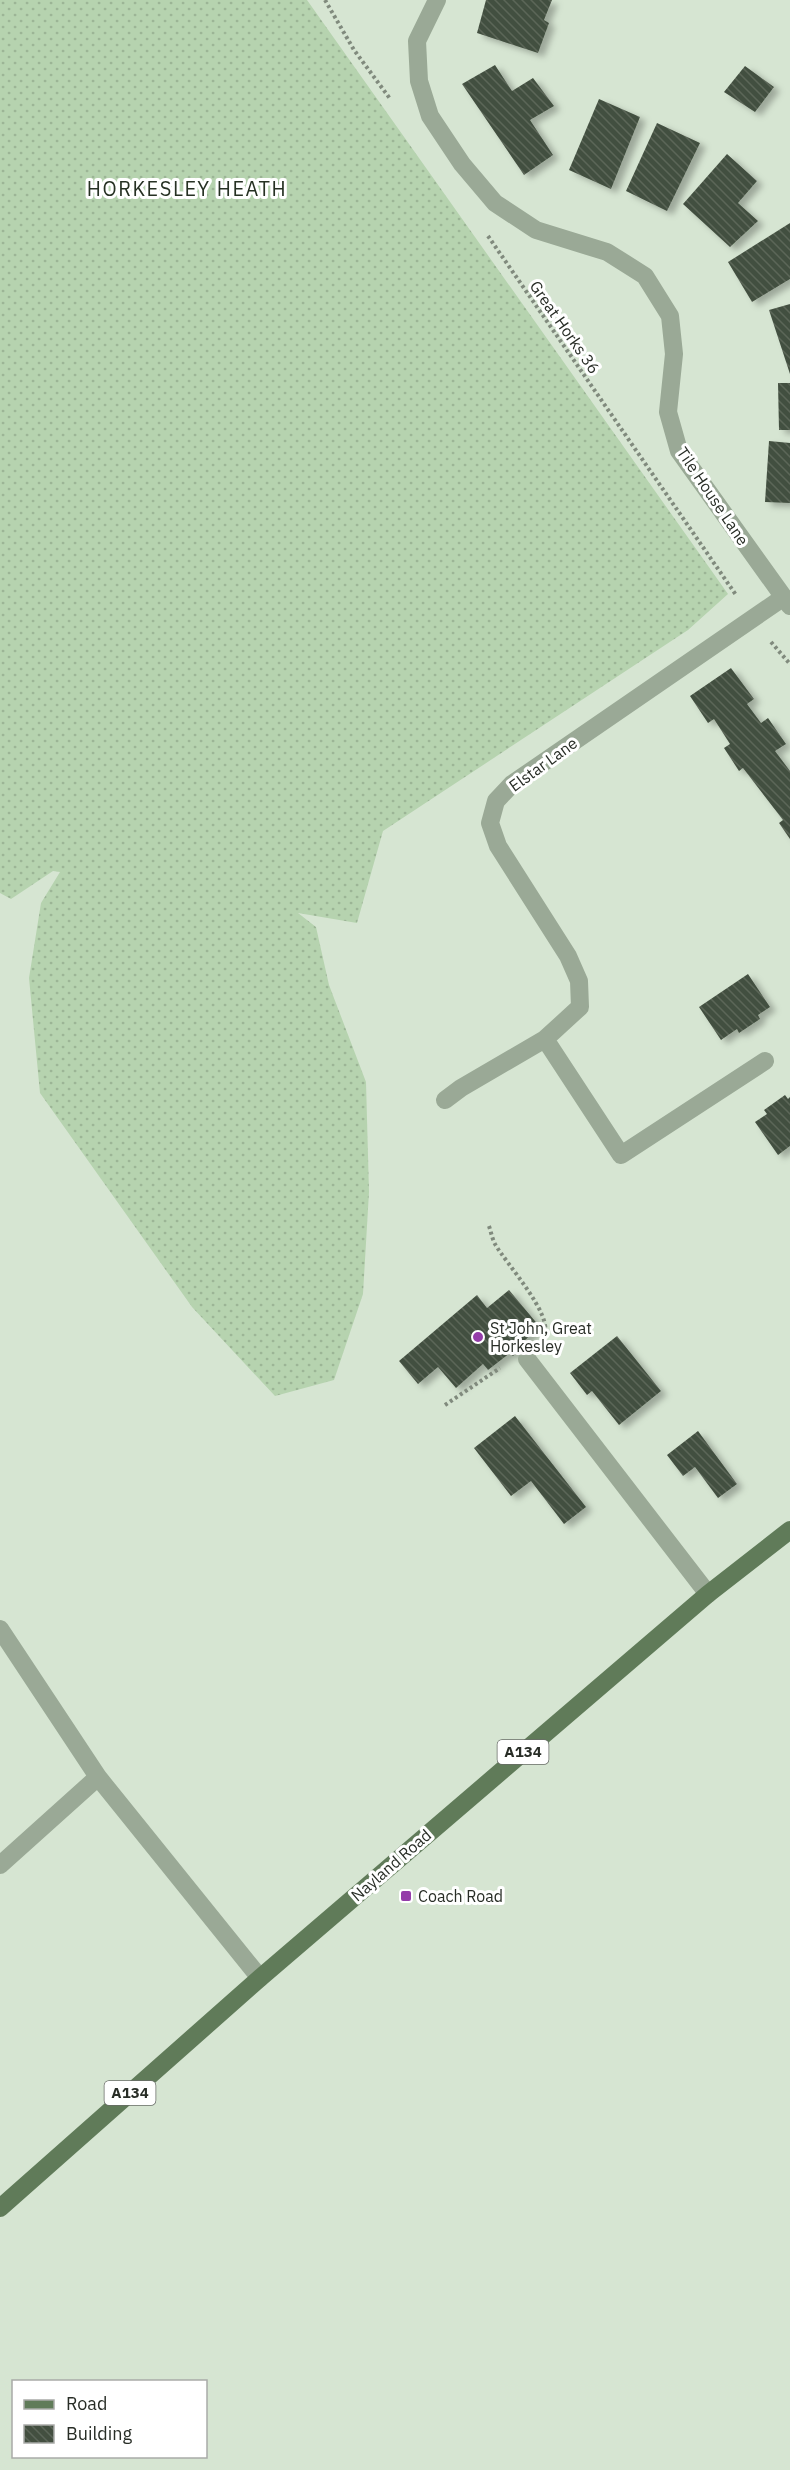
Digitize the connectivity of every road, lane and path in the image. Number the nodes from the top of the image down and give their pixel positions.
1 (325, 0) edge
2 (437, 0) edge
3 (395, 105) dead end
4 (482, 227) dead end
5 (787, 602) edge
6 (752, 619) junction
7 (790, 664) edge
8 (545, 1039) junction
9 (765, 1061) dead end
10 (446, 1100) dead end
11 (489, 1226) dead end
12 (537, 1341) dead end
13 (527, 1359) dead end
14 (504, 1365) dead end
15 (445, 1404) dead end
16 (790, 1530) edge
17 (708, 1594) junction
18 (0, 1629) edge
19 (98, 1778) junction
20 (0, 1865) edge
21 (260, 1978) junction
22 (0, 2208) edge

1 - 3 path
2 - 5 street, Tile House Lane
4 - 6 path, Great Horks 36
5 - 6 street, Elstar Lane
6 - 7 path, Great Horks 36
6 - 8 street, Elstar Lane
8 - 9 street
8 - 10 street, Elstar Lane
11 - 12 path
13 - 17 street
14 - 15 path
16 - 17 main road, Nayland Road / A134
17 - 21 main road, Nayland Road / A134
18 - 19 street
19 - 20 street
19 - 21 street
21 - 22 main road, Nayland Road / A134

